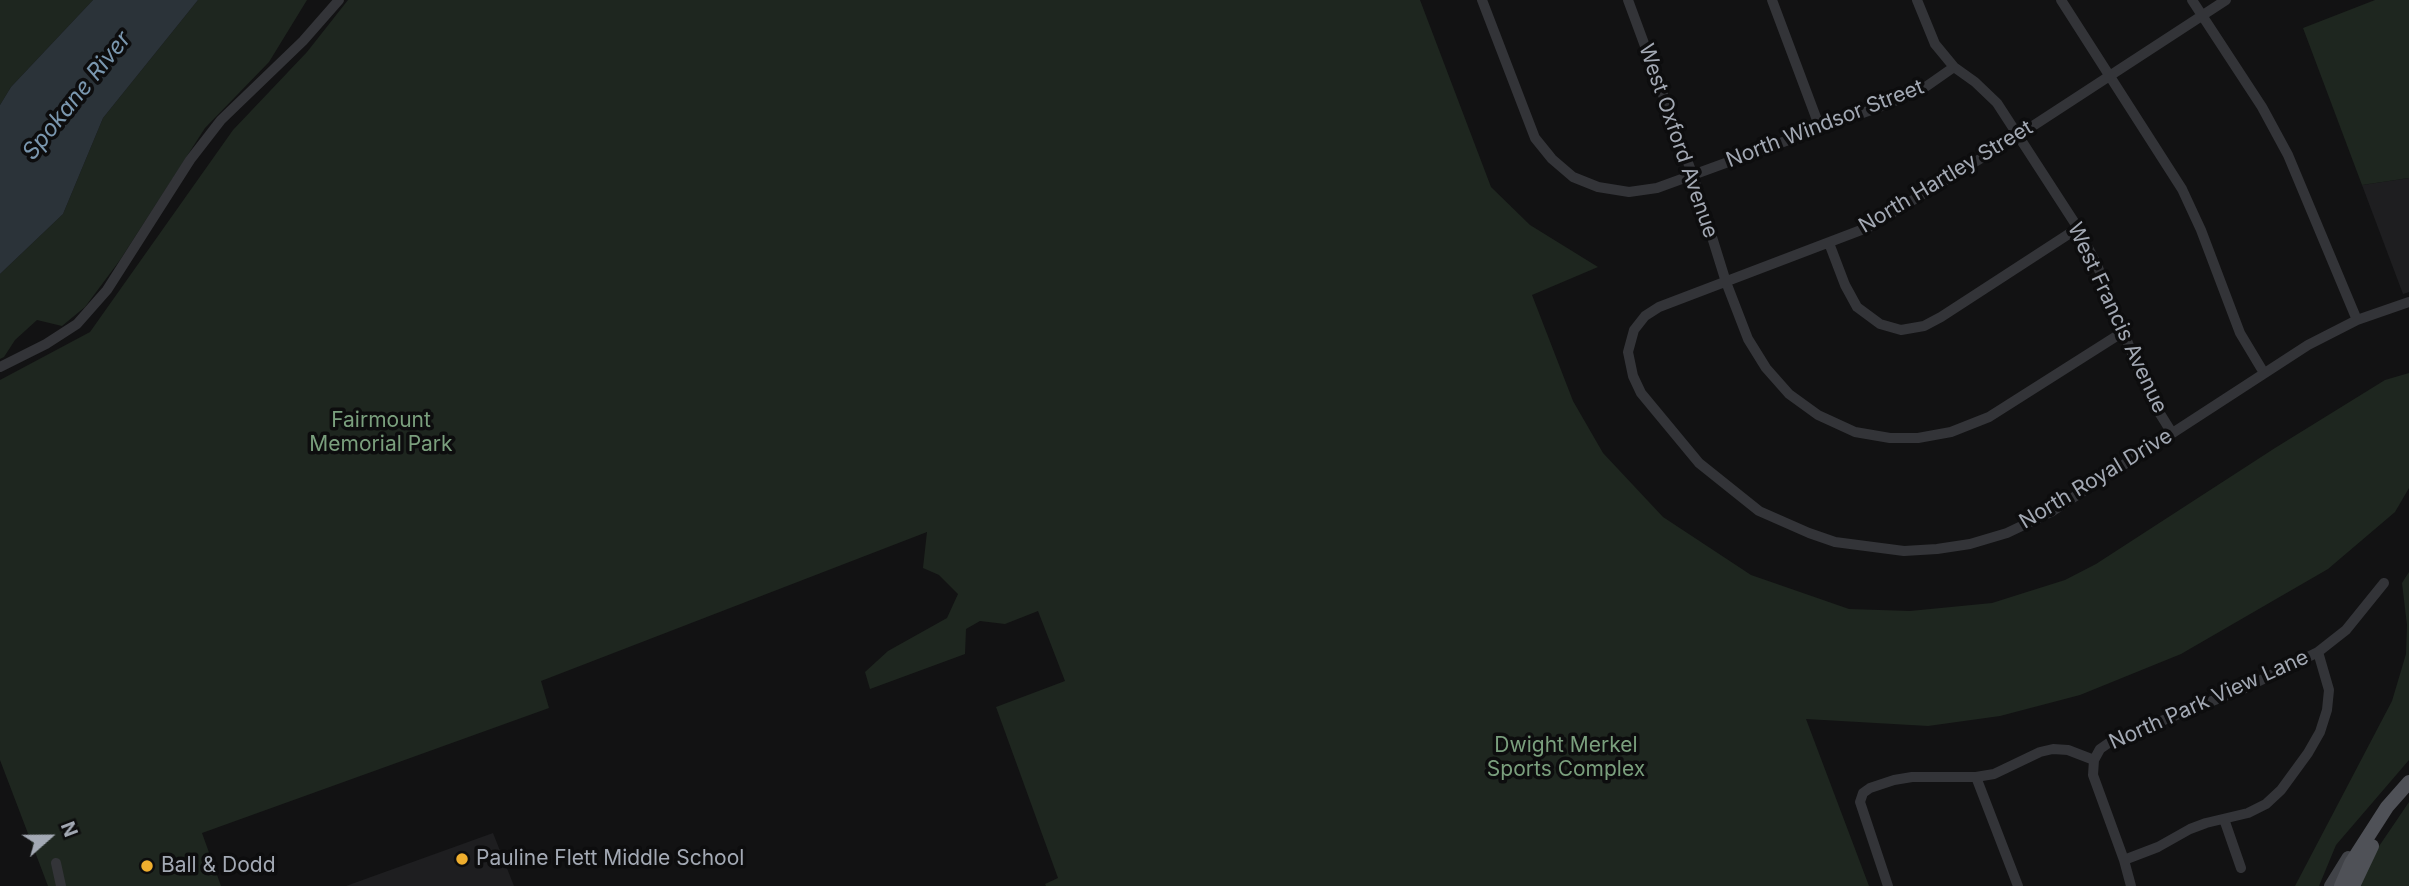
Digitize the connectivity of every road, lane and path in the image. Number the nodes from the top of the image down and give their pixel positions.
1 (339, 0) edge
2 (1482, 0) edge
3 (1628, 0) edge
4 (1772, 0) edge
5 (1917, 0) edge
6 (2061, 0) edge
7 (2192, 0) edge
8 (2226, 0) edge
9 (2202, 15) junction
10 (1954, 67) junction
11 (2109, 75) junction
12 (1820, 128) junction
13 (2019, 135) junction
14 (1693, 176) junction
15 (2078, 228) junction
16 (1829, 243) junction
17 (1726, 282) junction
18 (2409, 302) edge
19 (2357, 320) junction
20 (2123, 331) junction
21 (1628, 352) joint
22 (0, 367) edge
23 (2263, 373) junction
24 (2172, 433) junction
25 (2384, 583) dead end
26 (2318, 652) junction
27 (2095, 760) junction
28 (1976, 777) junction
29 (2409, 782) edge
30 (2409, 788) edge
31 (2387, 807) junction
32 (2224, 819) junction
33 (2124, 860) junction
34 (56, 863) dead end
35 (2241, 869) dead end
36 (61, 886) edge
37 (1888, 886) edge
38 (2018, 886) edge
39 (2131, 886) edge
40 (2330, 886) edge
41 (2340, 886) edge
42 (2353, 886) edge

1 - 22 street
2 - 14 street, North Windsor Street
3 - 14 street, West Oxford Avenue
4 - 12 street
5 - 10 street, West Francis Avenue
6 - 11 street
7 - 9 street
8 - 9 street, North Hartley Street
9 - 11 street, North Hartley Street
9 - 19 street
10 - 12 street, North Windsor Street
10 - 13 street, West Francis Avenue
11 - 13 street, North Hartley Street
11 - 23 street
12 - 14 street, North Windsor Street
13 - 15 street, West Francis Avenue
13 - 16 street, North Hartley Street
14 - 17 street, West Oxford Avenue
15 - 16 street
15 - 20 street, West Francis Avenue
16 - 17 street, North Hartley Street
17 - 20 street, West Oxford Avenue
17 - 21 street, North Hartley Street
18 - 19 street, North Royal Drive
19 - 23 street, North Royal Drive
20 - 24 street, West Francis Avenue
21 - 24 street, North Royal Drive
23 - 24 street, North Royal Drive
25 - 26 street, North Park View Lane
26 - 27 street, North Park View Lane
26 - 32 street
27 - 28 street, North Park View Lane
27 - 33 street
28 - 37 street, North Park View Lane
28 - 38 street
29 - 31 main road
30 - 42 main road
31 - 40 main road
31 - 41 main road
32 - 33 street
32 - 35 street
33 - 39 street
34 - 36 street

